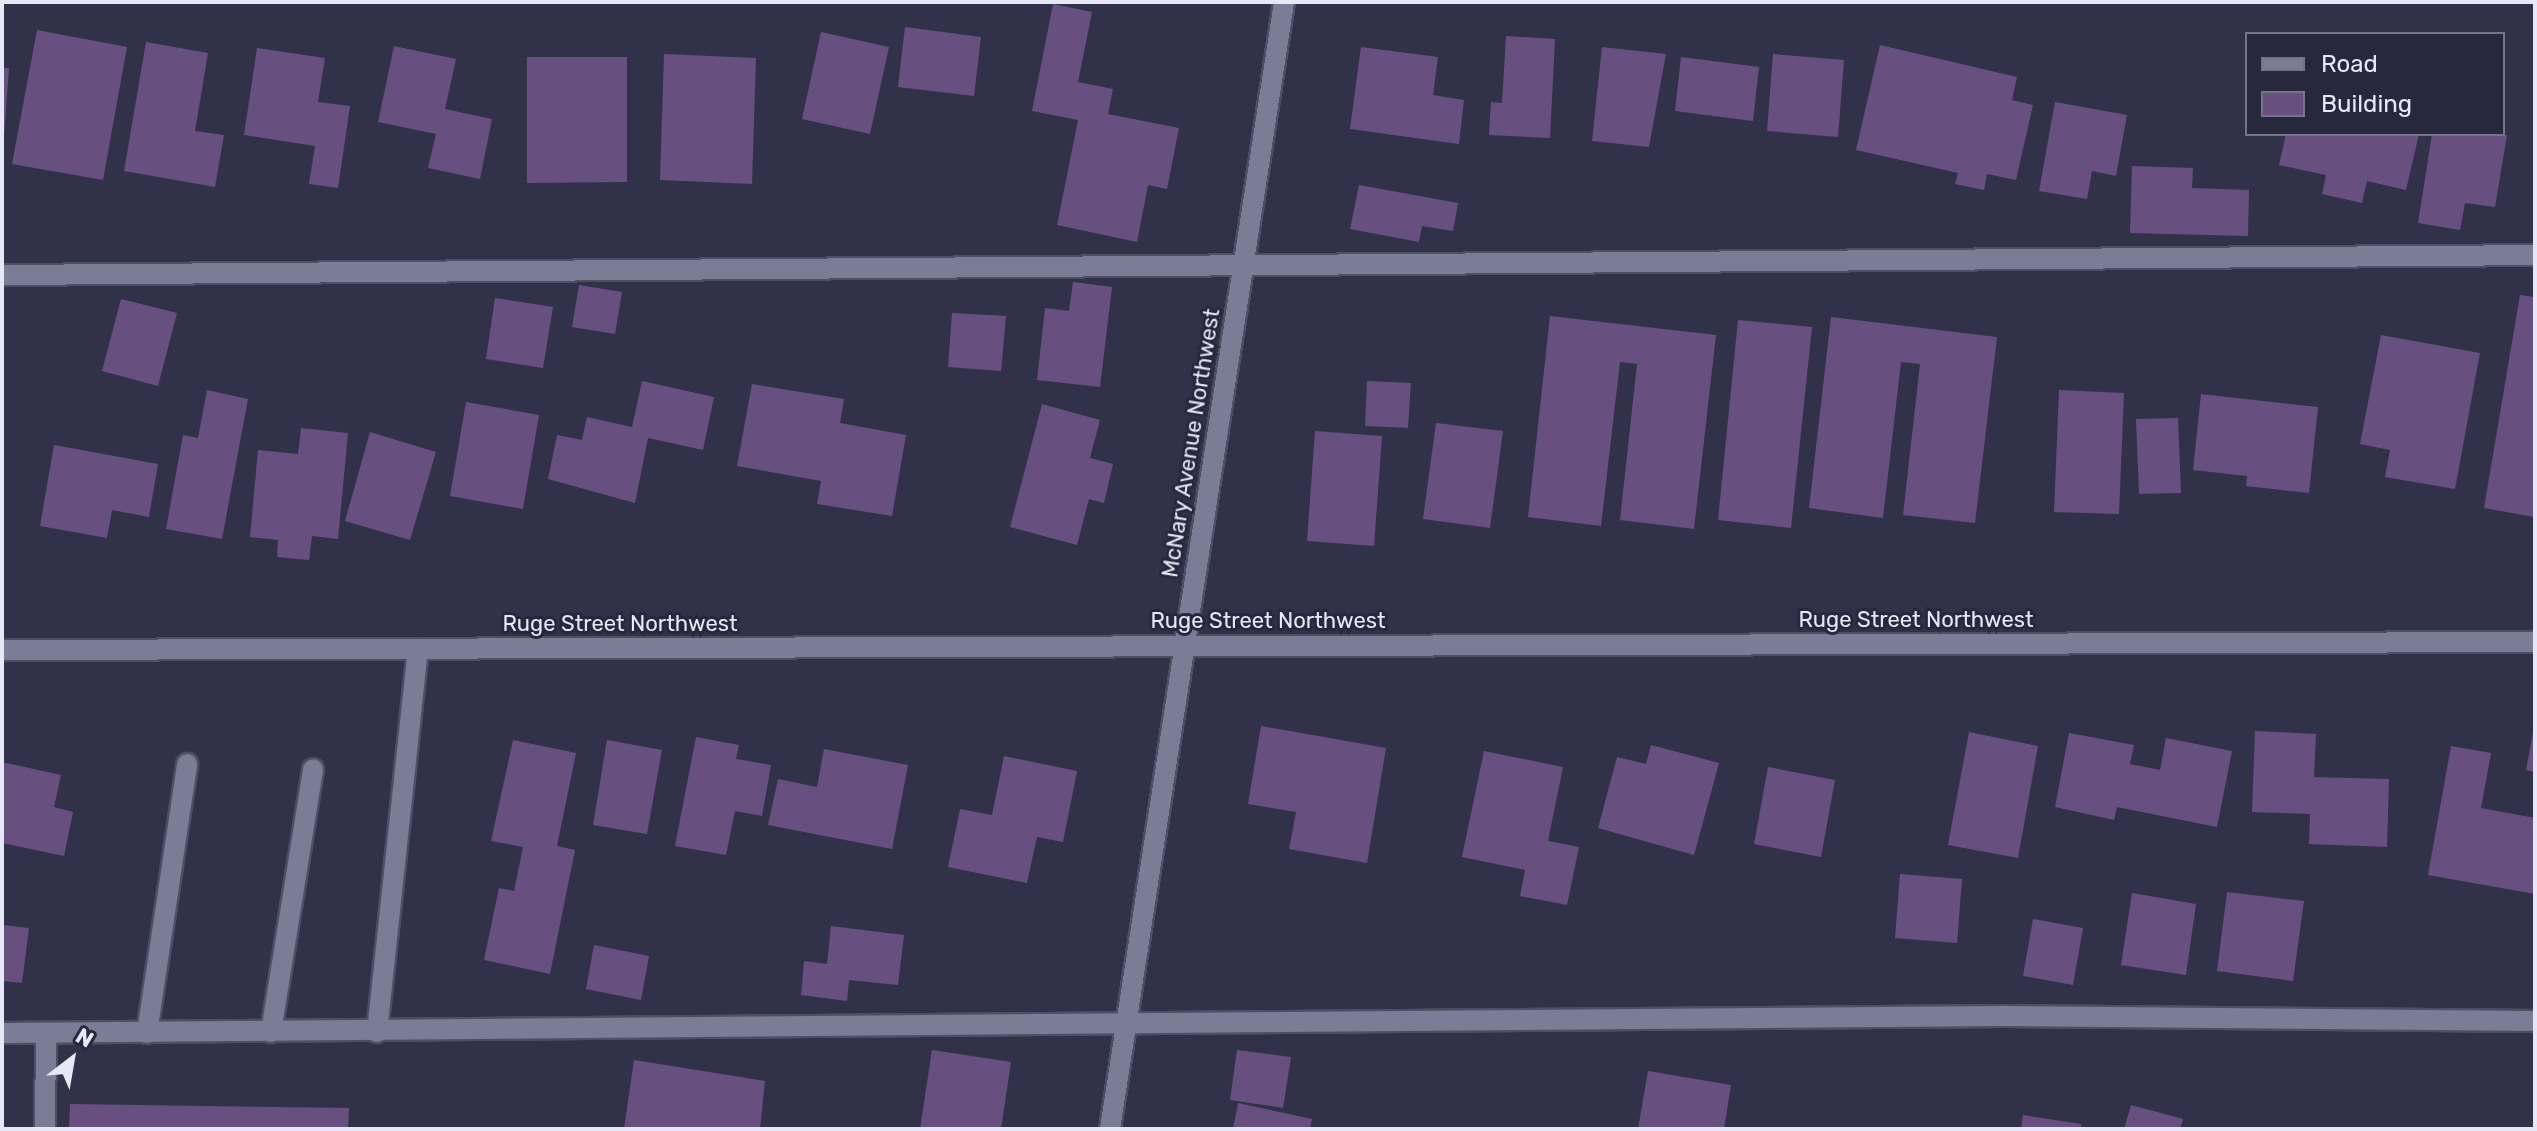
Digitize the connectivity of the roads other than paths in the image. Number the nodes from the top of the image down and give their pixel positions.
1 (1284, 2) edge
2 (2535, 255) edge
3 (1243, 265) junction
4 (2, 275) edge
5 (2535, 642) edge
6 (1184, 646) junction
7 (418, 649) junction
8 (2, 650) edge
9 (187, 764) dead end
10 (313, 769) dead end
11 (2535, 1021) edge
12 (1126, 1026) junction
13 (271, 1032) junction
14 (377, 1032) junction
15 (2, 1033) edge
16 (46, 1033) junction
17 (147, 1033) junction
18 (45, 1129) edge
19 (1110, 1129) edge

1 - 3 street, McNary Avenue Northwest
2 - 3 street
3 - 4 street
3 - 6 street, McNary Avenue Northwest
5 - 6 street, Ruge Street Northwest
6 - 7 street, Ruge Street Northwest
6 - 12 street, McNary Avenue Northwest
7 - 8 street, Ruge Street Northwest
7 - 14 street
9 - 17 street
10 - 13 street
11 - 12 street
12 - 14 street
12 - 19 street, McNary Avenue Northwest
13 - 14 street
13 - 17 street
15 - 16 street
16 - 17 street
16 - 18 street

